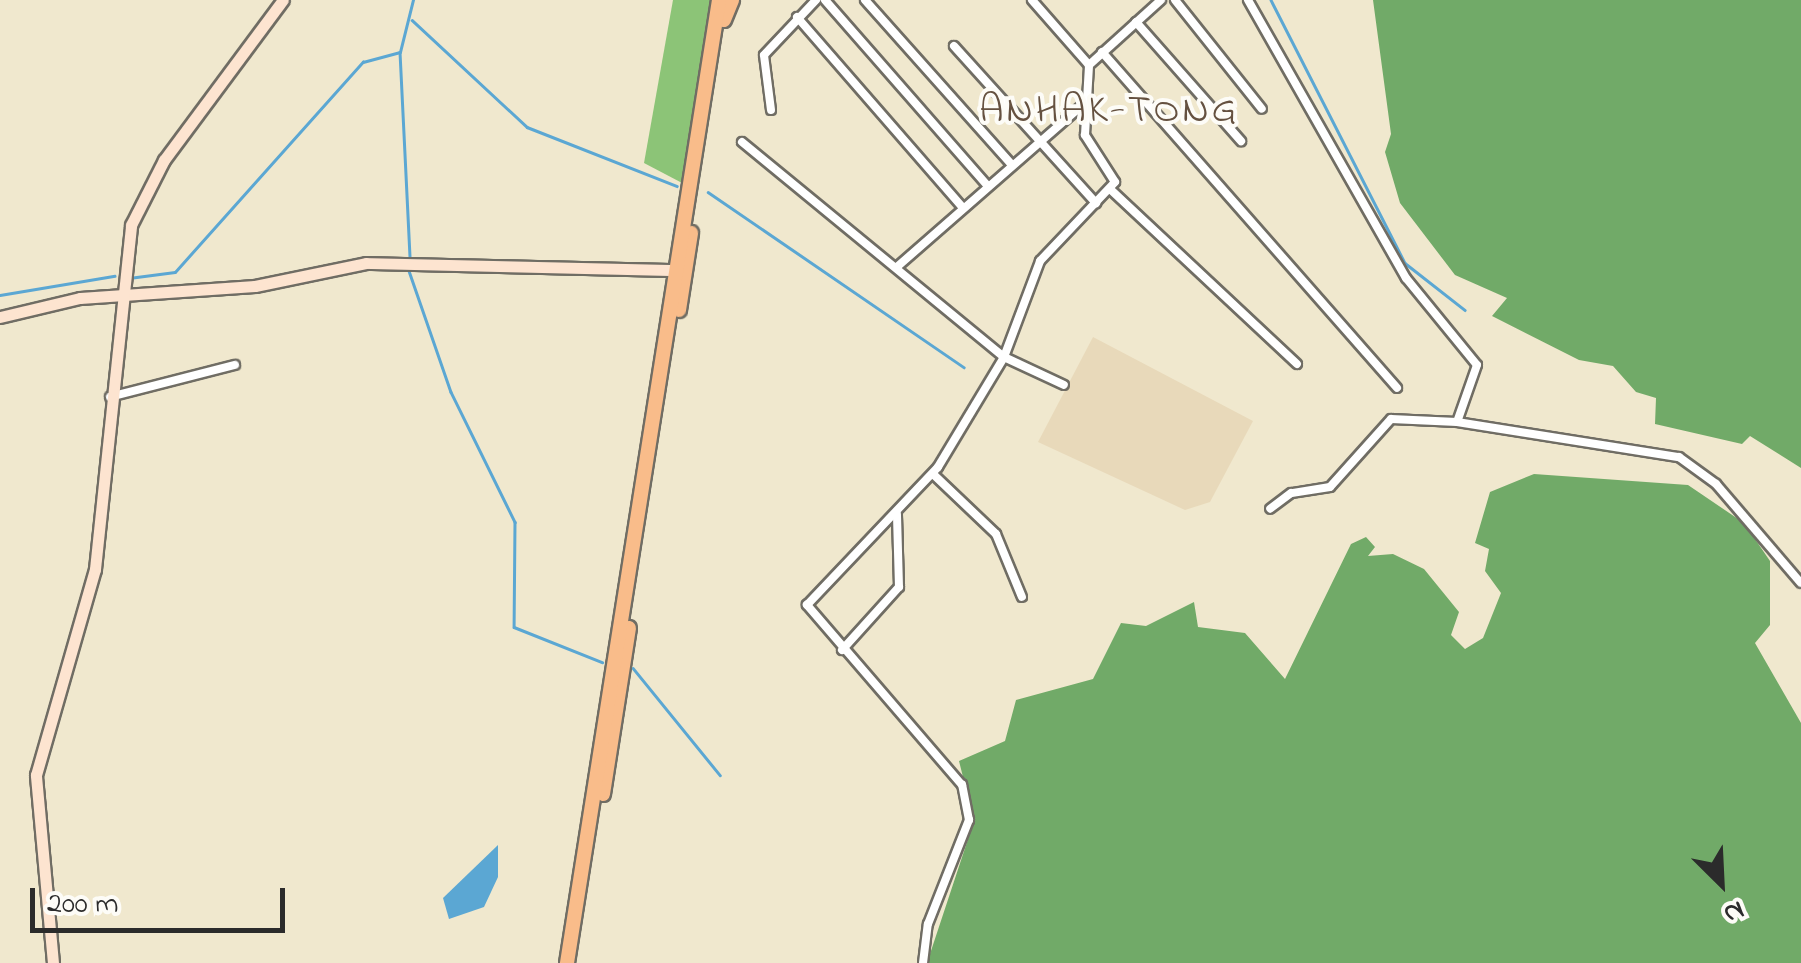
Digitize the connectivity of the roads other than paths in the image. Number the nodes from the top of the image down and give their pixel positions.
1 (283, 0) edge
2 (719, 0) edge
3 (729, 0) edge
4 (816, 0) edge
5 (825, 0) edge
6 (866, 0) edge
7 (1032, 0) edge
8 (1161, 0) edge
9 (1175, 0) edge
10 (1248, 0) edge
11 (796, 17) junction
12 (1136, 22) junction
13 (954, 46) dead end
14 (1102, 52) junction
15 (1089, 65) junction
16 (1088, 100) junction
17 (1262, 109) dead end
18 (772, 110) dead end
19 (1039, 141) junction
20 (1240, 141) dead end
21 (742, 142) dead end
22 (1012, 165) junction
23 (988, 186) junction
24 (1110, 189) junction
25 (1096, 204) junction
26 (963, 208) junction
27 (898, 266) junction
28 (675, 270) junction
29 (120, 298) junction
30 (0, 316) edge
31 (1004, 357) junction
32 (1297, 364) dead end
33 (235, 365) dead end
34 (1064, 384) dead end
35 (1398, 388) dead end
36 (110, 397) junction
37 (1457, 422) junction
38 (933, 474) junction
39 (1270, 509) dead end
40 (897, 514) junction
41 (1801, 583) edge
42 (1022, 597) dead end
43 (842, 650) junction
44 (53, 963) edge
45 (567, 963) edge
46 (575, 963) edge
47 (923, 963) edge

1 - 29 street
2 - 28 highway
3 - 46 highway
4 - 11 street
5 - 23 street
6 - 22 street
7 - 15 street
8 - 12 street
9 - 17 street
10 - 37 street
11 - 18 street
11 - 26 street
12 - 14 street
12 - 20 street
13 - 19 street
14 - 15 street
14 - 35 street
15 - 16 street
16 - 19 street
16 - 24 street
19 - 22 street
19 - 25 street
21 - 27 street
22 - 23 street
23 - 26 street
24 - 25 street
24 - 32 street
25 - 31 street
26 - 27 street
27 - 31 street
28 - 29 street
28 - 45 highway
29 - 30 street
29 - 36 street
31 - 34 street
31 - 38 street
33 - 36 street
36 - 44 street
37 - 39 street
37 - 41 street
38 - 40 street
38 - 42 street
40 - 43 street
40 - 43 street
43 - 47 street

